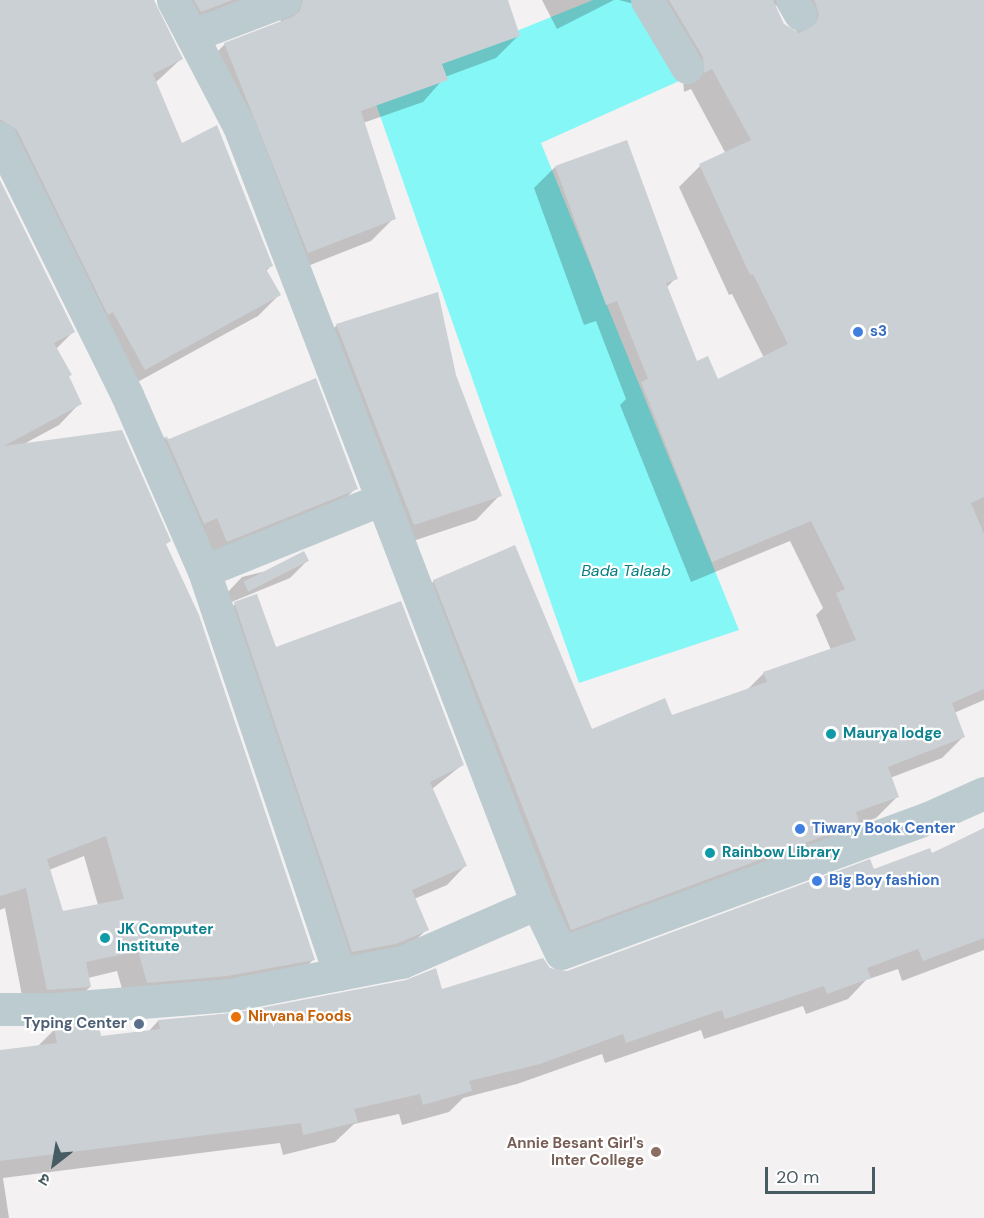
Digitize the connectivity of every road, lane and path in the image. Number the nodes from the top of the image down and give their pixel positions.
1 (173, 0) edge
2 (285, 0) edge
3 (647, 0) edge
4 (193, 36) junction
5 (687, 67) dead end
6 (0, 138) edge
7 (382, 498) junction
8 (204, 571) junction
9 (984, 793) edge
10 (537, 903) junction
11 (340, 974) junction
12 (0, 1009) edge

1 - 4 street
2 - 4 street
3 - 5 street
4 - 7 street
6 - 8 street
7 - 8 street
7 - 10 street
8 - 11 street
9 - 10 street
10 - 11 street
11 - 12 street

